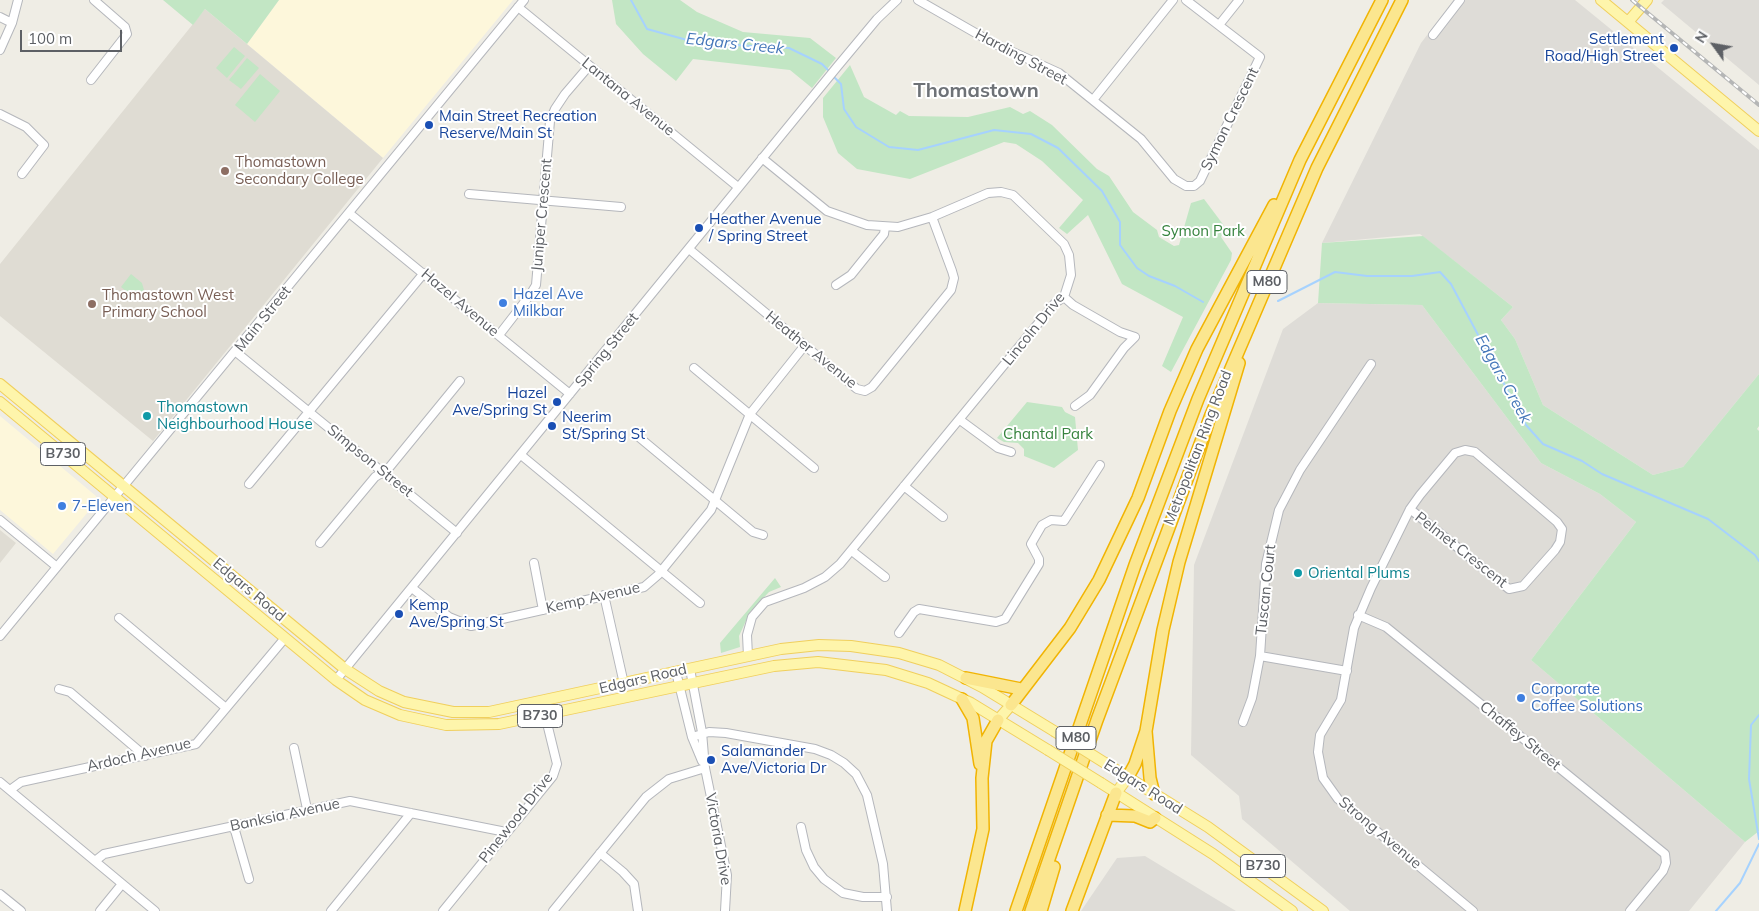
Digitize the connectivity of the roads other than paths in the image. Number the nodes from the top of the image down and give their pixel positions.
1 (18, 0) edge
2 (94, 0) edge
3 (524, 0) edge
4 (890, 0) edge
5 (896, 0) edge
6 (918, 0) edge
7 (1173, 0) edge
8 (1186, 0) edge
9 (1239, 0) edge
10 (1382, 0) edge
11 (1402, 0) edge
12 (1460, 0) edge
13 (1601, 0) edge
14 (1647, 0) edge
15 (518, 7) junction
16 (0, 17) edge
17 (877, 19) junction
18 (1628, 22) junction
19 (12, 23) junction
20 (1219, 25) junction
21 (1433, 35) dead end
22 (0, 50) edge
23 (589, 66) junction
24 (91, 80) dead end
25 (1092, 100) junction
26 (0, 114) edge
27 (1759, 131) edge
28 (1141, 139) joint
29 (762, 158) junction
30 (1300, 160) junction
31 (22, 174) dead end
32 (738, 187) junction
33 (468, 194) dead end
34 (544, 201) junction
35 (621, 207) dead end
36 (349, 213) junction
37 (932, 217) junction
38 (885, 227) junction
39 (689, 249) junction
40 (424, 272) junction
41 (836, 285) dead end
42 (1262, 292) junction
43 (1064, 297) junction
44 (499, 335) junction
45 (805, 345) junction
46 (236, 352) junction
47 (1371, 364) dead end
48 (694, 368) dead end
49 (460, 381) dead end
50 (0, 384) edge
51 (570, 394) junction
52 (0, 402) edge
53 (1075, 406) dead end
54 (308, 411) junction
55 (750, 414) junction
56 (960, 420) junction
57 (640, 438) dead end
58 (1465, 450) joint
59 (1011, 452) dead end
60 (521, 455) junction
61 (1100, 465) dead end
62 (814, 468) dead end
63 (384, 473) junction
64 (249, 484) dead end
65 (904, 486) junction
66 (124, 487) junction
67 (115, 497) junction
68 (716, 502) junction
69 (1410, 509) junction
70 (943, 517) dead end
71 (0, 520) edge
72 (457, 533) junction
73 (763, 535) dead end
74 (320, 543) dead end
75 (852, 551) junction
76 (534, 563) dead end
77 (57, 567) junction
78 (661, 571) junction
79 (885, 577) dead end
80 (412, 588) junction
81 (604, 595) junction
82 (700, 603) dead end
83 (543, 610) junction
84 (1358, 615) junction
85 (119, 618) dead end
86 (900, 633) dead end
87 (0, 636) edge
88 (284, 638) junction
89 (748, 656) junction
90 (1260, 656) junction
91 (690, 669) junction
92 (345, 670) junction
93 (1346, 671) junction
94 (676, 672) junction
95 (966, 678) junction
96 (336, 680) junction
97 (692, 682) junction
98 (624, 684) junction
99 (678, 686) junction
100 (59, 689) dead end
101 (1022, 689) junction
102 (962, 699) junction
103 (1012, 705) junction
104 (226, 708) junction
105 (545, 715) junction
106 (998, 720) junction
107 (1243, 722) dead end
108 (1146, 731) junction
109 (702, 735) junction
110 (692, 737) junction
111 (294, 748) dead end
112 (145, 756) junction
113 (704, 768) junction
114 (1128, 777) junction
115 (982, 778) junction
116 (0, 782) edge
117 (10, 790) junction
118 (1116, 793) junction
119 (1154, 794) junction
120 (307, 809) junction
121 (1066, 809) junction
122 (411, 813) junction
123 (1107, 815) junction
124 (1155, 818) junction
125 (801, 826) dead end
126 (234, 827) junction
127 (506, 832) junction
128 (600, 853) junction
129 (95, 861) junction
130 (249, 879) dead end
131 (122, 884) junction
132 (0, 894) edge
133 (887, 897) junction
134 (1318, 910) edge
135 (21, 911) edge
136 (100, 911) edge
137 (155, 911) edge
138 (331, 911) edge
139 (443, 911) edge
140 (553, 911) edge
141 (638, 911) edge
142 (725, 911) edge
143 (887, 911) edge
144 (965, 911) edge
145 (1015, 911) edge
146 (1031, 911) edge
147 (1041, 911) edge
148 (1072, 911) edge
149 (1292, 911) edge
150 (1473, 911) edge
151 (1630, 911) edge

1 - 19 street
2 - 24 street
3 - 15 street, Main Street
4 - 17 street, Spring Street
5 - 17 street, Spring Street
6 - 25 street, Harding Street
7 - 25 street
8 - 20 street
9 - 20 street
10 - 30 highway, Metropolitan Ring Road / M80
11 - 42 highway, Metropolitan Ring Road / M80
12 - 21 street
13 - 18 main road
14 - 18 main road
15 - 23 street, Lantana Avenue
15 - 36 street, Main Street
16 - 19 street
17 - 29 street, Spring Street
18 - 27 main road
19 - 22 street
20 - 28 street, Symon Crescent
23 - 32 street, Lantana Avenue
23 - 34 street, Juniper Crescent
25 - 28 street, Harding Street
26 - 31 street
29 - 32 street, Spring Street
29 - 38 street, Lincoln Drive
30 - 101 highway
30 - 145 highway, Metropolitan Ring Road / M80
32 - 39 street, Spring Street
33 - 34 street
34 - 35 street
34 - 44 street, Juniper Crescent
36 - 40 street, Hazel Avenue
36 - 46 street, Main Street
37 - 38 street, Lincoln Drive
37 - 43 street, Lincoln Drive
37 - 45 street, Heather Avenue
38 - 41 street
39 - 45 street, Heather Avenue
39 - 51 street, Spring Street
40 - 44 street, Hazel Avenue
40 - 54 street
42 - 108 highway
42 - 121 highway, Metropolitan Ring Road / M80
43 - 53 street
43 - 56 street, Lincoln Drive
44 - 51 street, Hazel Avenue
45 - 55 street, Kemp Avenue
46 - 54 street, Simpson Street
46 - 66 street, Main Street
47 - 90 street, Tuscan Court
48 - 55 street
49 - 63 street
50 - 66 main road, Edgars Road / B730
51 - 60 street, Spring Street
52 - 67 main road, Edgars Road / B730
54 - 63 street, Simpson Street
54 - 64 street
55 - 62 street
55 - 68 street, Kemp Avenue
56 - 59 street
56 - 65 street, Lincoln Drive
57 - 68 street
58 - 69 street, Strong Avenue
58 - 69 street, Pelmet Crescent
60 - 72 street, Spring Street
60 - 78 street
61 - 86 street
63 - 72 street, Simpson Street
63 - 74 street
65 - 70 street
65 - 75 street, Lincoln Drive
66 - 67 street, Main Street
66 - 92 main road, Edgars Road / B730
67 - 77 street, Main Street
67 - 88 main road, Edgars Road / B730
68 - 73 street
68 - 78 street, Kemp Avenue
69 - 84 street, Strong Avenue
71 - 77 street
72 - 80 street, Spring Street
75 - 79 street
75 - 89 street, Lincoln Drive
76 - 83 street
77 - 87 street, Main Street
78 - 81 street, Kemp Avenue
78 - 82 street
80 - 83 street, Kemp Avenue
80 - 92 street, Spring Street
81 - 83 street, Kemp Avenue
81 - 98 street
84 - 93 street, Strong Avenue
84 - 151 street, Chaffey Street
85 - 104 street
88 - 96 main road, Edgars Road / B730
88 - 104 street, Ardoch Avenue
89 - 91 main road, Edgars Road / B730
89 - 95 main road, Edgars Road / B730
90 - 93 street
90 - 107 street, Tuscan Court
91 - 94 main road, Edgars Road / B730
91 - 97 street, Victoria Drive
92 - 96 street, Spring Street
92 - 98 main road, Edgars Road / B730
93 - 150 street, Strong Avenue
94 - 98 main road, Edgars Road / B730
94 - 99 street, Victoria Drive
95 - 101 highway
95 - 103 main road, Edgars Road / B730
96 - 105 main road, Edgars Road / B730
97 - 99 main road, Edgars Road / B730
97 - 102 main road, Edgars Road / B730
97 - 109 street, Victoria Drive
99 - 105 main road, Edgars Road / B730
99 - 110 street, Victoria Drive
100 - 112 street
101 - 103 highway
102 - 106 main road, Edgars Road / B730
102 - 115 highway
103 - 106 main road
103 - 114 main road, Edgars Road / B730, bridge
104 - 112 street, Ardoch Avenue
105 - 127 street, Pinewood Drive
106 - 115 highway
106 - 118 main road, Edgars Road / B730, bridge
108 - 114 highway
108 - 119 highway
109 - 110 street
109 - 113 street, Victoria Drive
109 - 133 street
110 - 113 street, Victoria Drive
111 - 120 street
112 - 117 street, Ardoch Avenue
113 - 128 street
113 - 142 street, Victoria Drive
114 - 118 main road
114 - 119 main road, Edgars Road / B730
115 - 144 highway
116 - 117 street
117 - 129 street
118 - 123 highway
118 - 124 main road, Edgars Road / B730
119 - 134 main road, Edgars Road / B730
120 - 122 street, Banksia Avenue
120 - 126 street, Banksia Avenue
121 - 146 highway, Metropolitan Ring Road / M80
121 - 147 highway
122 - 127 street, Banksia Avenue
122 - 138 street
123 - 124 highway
123 - 148 highway
124 - 149 main road, Edgars Road / B730
125 - 133 street
126 - 129 street, Banksia Avenue
126 - 130 street
127 - 139 street, Pinewood Drive
128 - 140 street
128 - 141 street
129 - 131 street
131 - 136 street
131 - 137 street
132 - 135 street
133 - 143 street

